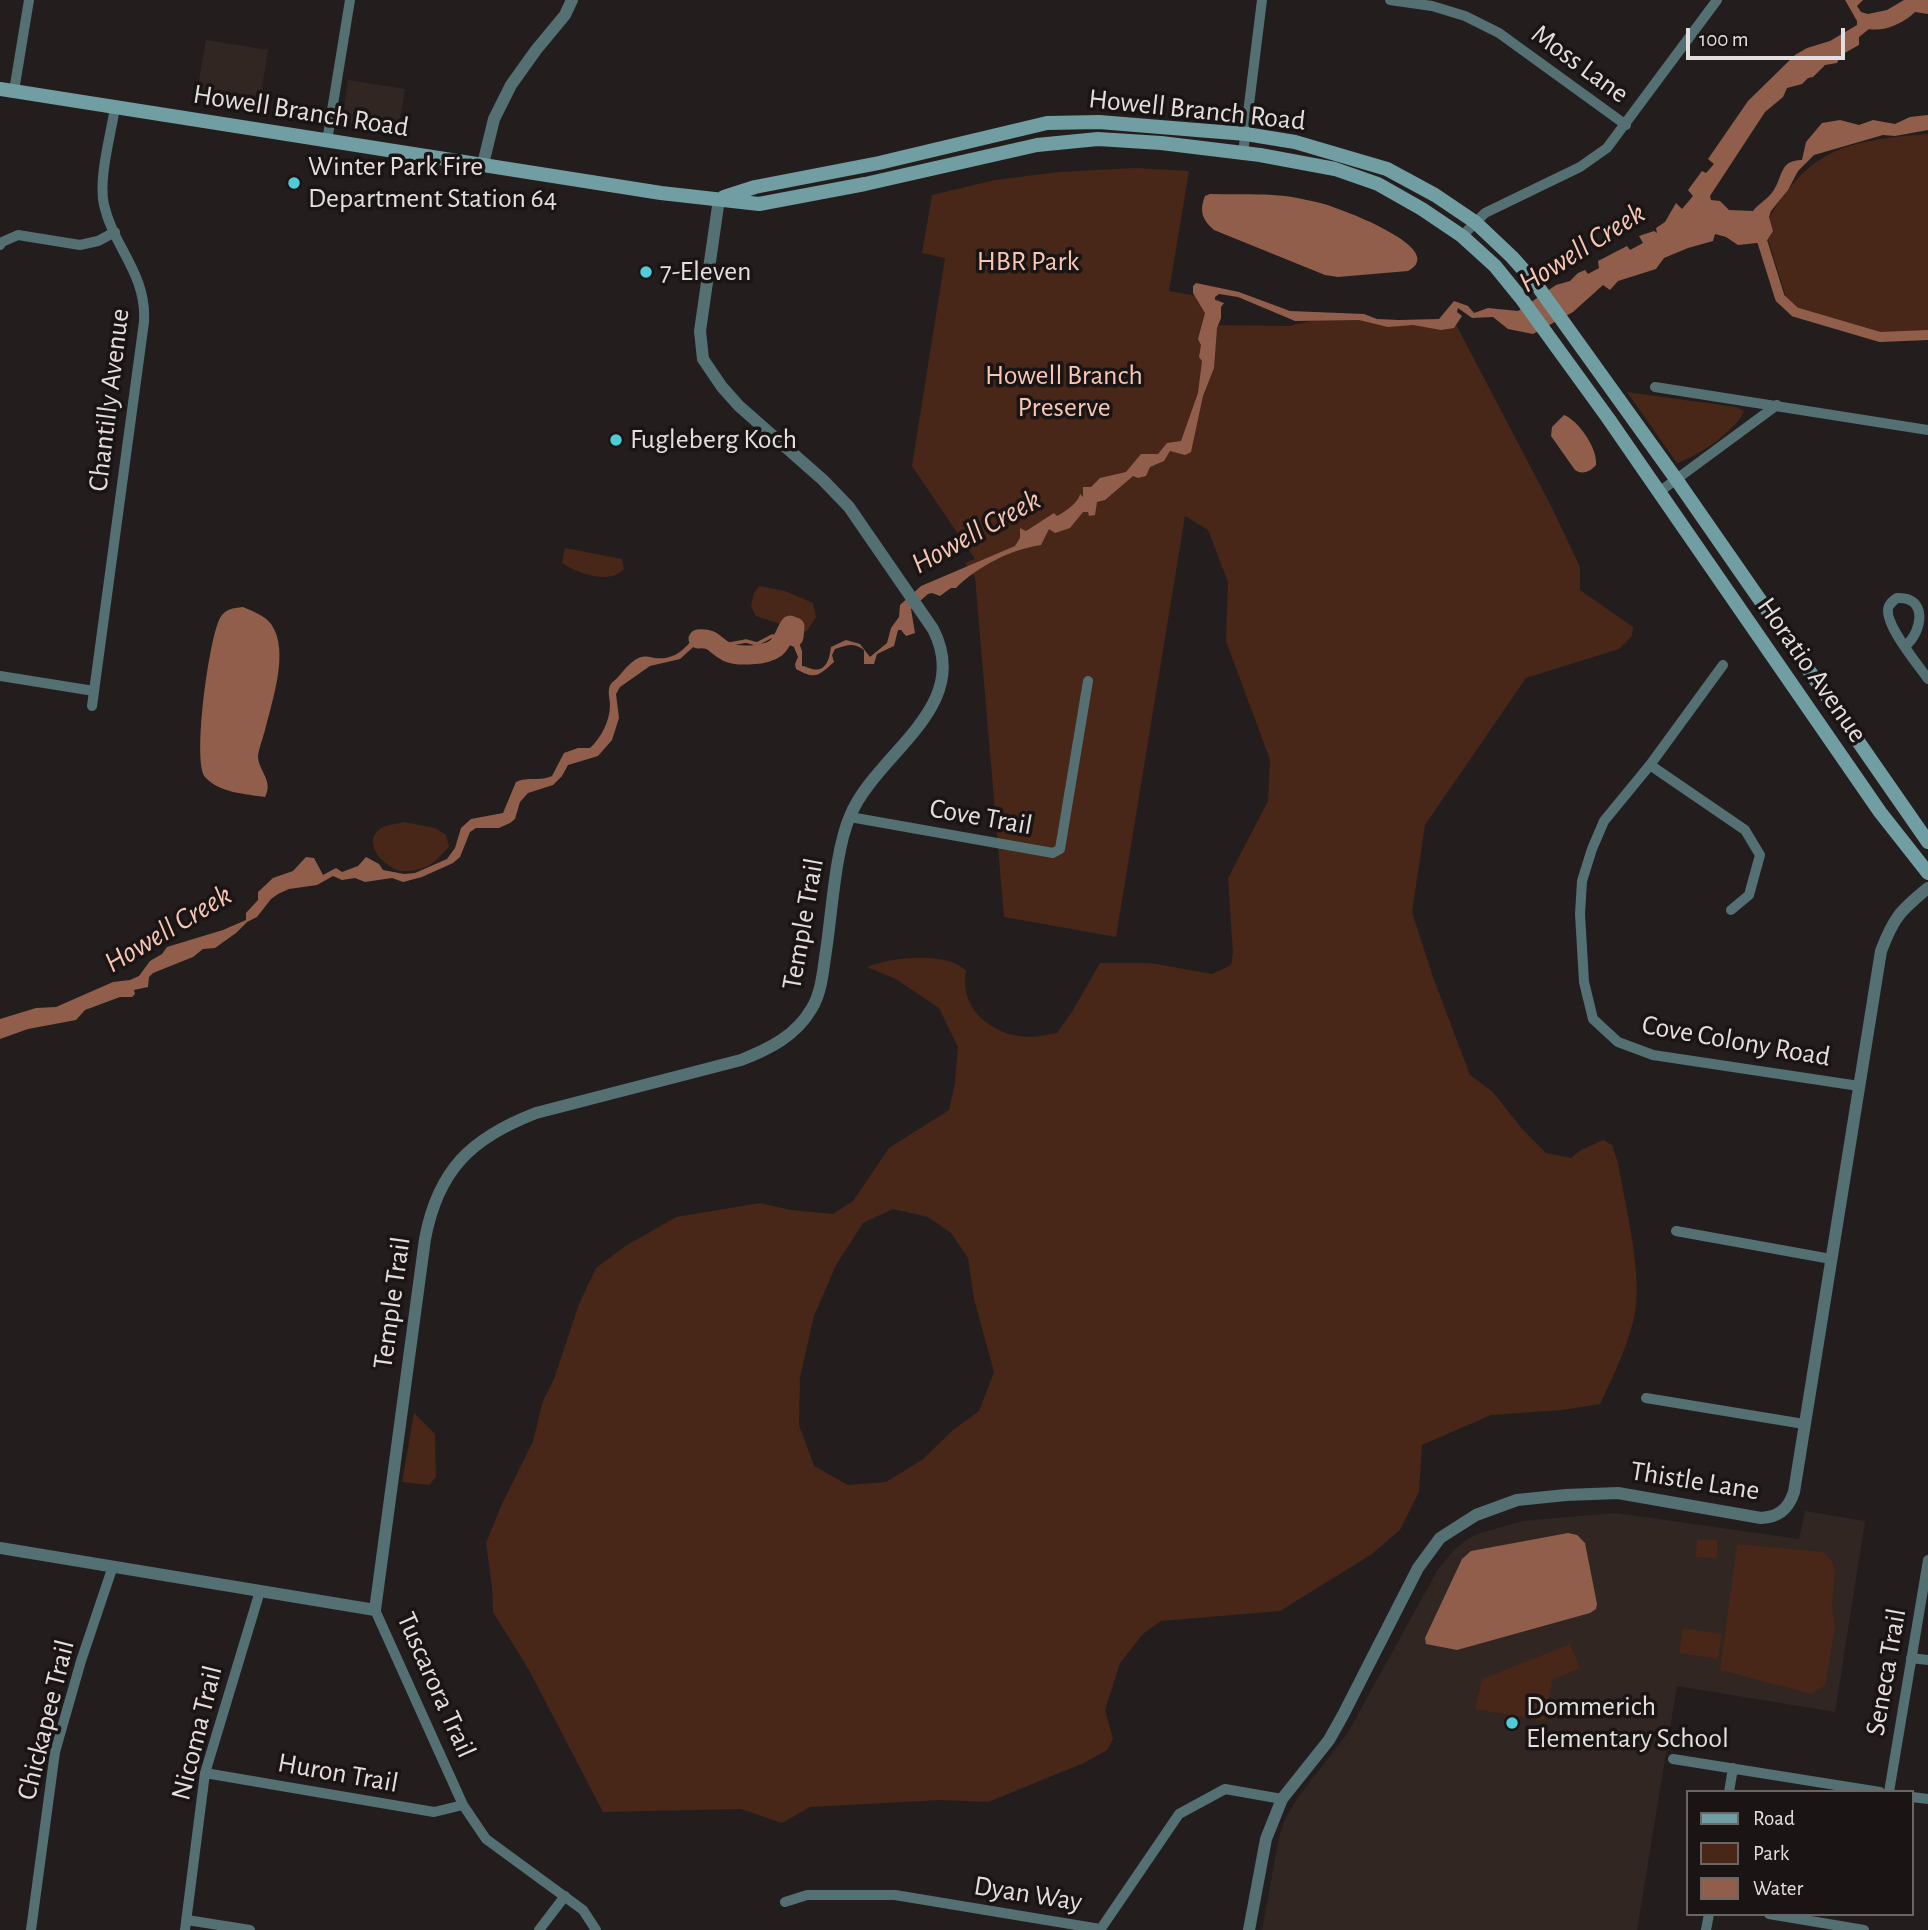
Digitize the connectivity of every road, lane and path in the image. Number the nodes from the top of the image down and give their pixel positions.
1 (29, 0) edge
2 (350, 0) edge
3 (572, 0) edge
4 (1262, 0) edge
5 (1390, 0) edge
6 (1717, 0) edge
7 (7, 90) edge
8 (115, 107) junction
9 (1626, 125) junction
10 (1245, 134) junction
11 (327, 141) junction
12 (1243, 153) junction
13 (483, 164) junction
14 (719, 199) junction
15 (1475, 222) junction
16 (115, 232) junction
17 (1462, 236) junction
18 (1, 244) edge
19 (1655, 387) dead end
20 (1777, 405) junction
21 (1928, 430) edge
22 (1676, 480) junction
23 (1659, 492) junction
24 (1905, 646) junction
25 (1723, 665) dead end
26 (0, 676) edge
27 (1811, 676) junction
28 (1928, 679) edge
29 (1088, 681) dead end
30 (1794, 688) junction
31 (94, 691) junction
32 (92, 706) dead end
33 (1650, 765) junction
34 (850, 817) junction
35 (1928, 842) edge
36 (1928, 873) edge
37 (1928, 888) edge
38 (1731, 910) dead end
39 (1859, 1086) junction
40 (1676, 1231) dead end
41 (1831, 1259) junction
42 (1646, 1398) dead end
43 (1804, 1424) junction
44 (0, 1548) edge
45 (1928, 1560) edge
46 (113, 1566) junction
47 (260, 1591) junction
48 (376, 1610) junction
49 (1911, 1658) junction
50 (1928, 1660) edge
51 (1673, 1759) dead end
52 (1733, 1768) junction
53 (205, 1773) junction
54 (1729, 1790) edge
55 (1869, 1790) edge
56 (1889, 1790) edge
57 (1282, 1799) junction
58 (463, 1805) junction
59 (565, 1896) junction
60 (785, 1902) dead end
61 (1781, 1916) edge
62 (186, 1925) edge
63 (1100, 1929) edge
64 (31, 1930) edge
65 (250, 1930) edge
66 (539, 1930) edge
67 (596, 1930) edge
68 (1248, 1930) edge
69 (1864, 1930) edge

1 - 7 street
2 - 11 street
3 - 13 street
4 - 10 street
5 - 9 street, Moss Lane
6 - 9 street
7 - 8 main road, Howell Branch Road
8 - 11 main road, Howell Branch Road
8 - 16 street, Chantilly Avenue
9 - 15 street
10 - 12 street
10 - 14 main road, Howell Branch Road
10 - 15 main road, Howell Branch Road
11 - 13 main road, Howell Branch Road
12 - 14 main road, Howell Branch Road
12 - 17 main road, Howell Branch Road
13 - 14 main road, Howell Branch Road
14 - 34 street, Temple Trail
15 - 17 street
15 - 22 main road, Howell Branch Road
16 - 18 street
16 - 31 street, Chantilly Avenue
17 - 23 main road, Howell Branch Road
19 - 20 street
20 - 21 street
20 - 22 street
22 - 23 street
22 - 27 main road, Horatio Avenue
23 - 30 main road, Horatio Avenue
24 - 24 street
24 - 28 street
25 - 33 street, Cove Colony Road
26 - 31 street
27 - 30 main road
27 - 35 main road, Horatio Avenue
29 - 34 street, Cove Trail
30 - 36 main road, Horatio Avenue
31 - 32 street, Chantilly Avenue
33 - 38 street
33 - 39 street, Cove Colony Road
34 - 48 street, Temple Trail
37 - 39 street, Thistle Lane
39 - 41 street, Thistle Lane
40 - 41 street
41 - 43 street, Thistle Lane
42 - 43 street
43 - 57 street, Thistle Lane
44 - 46 street, Tuscarora Trail
45 - 49 street, Seneca Trail
46 - 47 street, Tuscarora Trail
46 - 64 street, Chickapee Trail
47 - 48 street, Tuscarora Trail
47 - 53 street, Nicoma Trail
48 - 58 street, Tuscarora Trail
49 - 50 street
49 - 56 street, Seneca Trail
51 - 52 street
52 - 54 street
52 - 55 street
53 - 58 street, Huron Trail
53 - 62 street, Nicoma Trail
57 - 63 street, Dyan Way
57 - 68 street, Thistle Lane
58 - 59 street, Tuscarora Trail
59 - 66 street
59 - 67 street, Tuscarora Trail
60 - 63 street, Dyan Way
61 - 69 street
62 - 65 street

